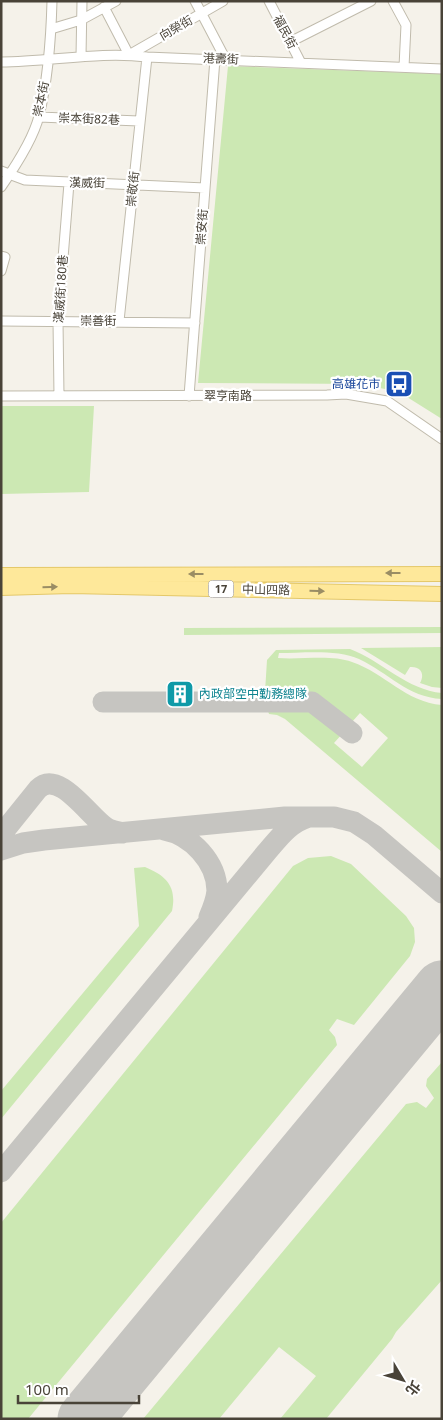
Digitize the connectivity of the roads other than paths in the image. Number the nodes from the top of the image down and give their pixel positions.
1 (52, 1) edge
2 (82, 1) edge
3 (116, 1) edge
4 (195, 1) edge
5 (223, 1) edge
6 (269, 1) edge
7 (371, 1) edge
8 (393, 1) edge
9 (104, 8) junction
10 (201, 13) junction
11 (81, 20) junction
12 (51, 30) junction
13 (290, 42) junction
14 (129, 55) junction
15 (81, 56) junction
16 (147, 57) junction
17 (49, 59) junction
18 (215, 59) junction
19 (226, 60) junction
20 (1, 62) edge
21 (301, 63) junction
22 (404, 67) junction
23 (442, 68) edge
24 (39, 117) junction
25 (139, 121) junction
26 (5, 173) edge
27 (69, 183) junction
28 (134, 184) junction
29 (1, 187) edge
30 (205, 188) junction
31 (1, 256) edge
32 (1, 271) edge
33 (1, 321) edge
34 (58, 321) junction
35 (119, 321) junction
36 (195, 323) junction
37 (1, 396) edge
38 (59, 396) junction
39 (189, 396) junction
40 (442, 439) edge
41 (442, 574) edge
42 (1, 575) edge
43 (1, 588) edge
44 (442, 594) edge

1 - 12 street, 崇本街
2 - 11 street
3 - 9 street
4 - 10 street
5 - 10 street, 向榮街
6 - 13 street, 福民街
7 - 13 street
8 - 22 street
9 - 11 street
9 - 14 street
10 - 14 street, 向榮街
10 - 19 street
11 - 12 street
11 - 15 street
12 - 17 street, 崇本街
13 - 21 street, 福民街
14 - 15 street, 港壽街
14 - 16 street, 港壽街
15 - 17 street, 港壽街
16 - 18 street, 港壽街
16 - 25 street, 崇敬街
17 - 20 street, 港壽街
17 - 24 street, 崇本街
18 - 19 street, 港壽街
18 - 30 street, 崇安街
19 - 21 street, 港壽街
21 - 22 street, 港壽街
22 - 23 street, 港壽街
24 - 25 street, 崇本街82巷
24 - 26 street, 崇本街
25 - 28 street, 崇敬街
26 - 27 street, 漢威街
26 - 29 street, 崇本街
27 - 28 street, 漢威街
27 - 34 street, 漢威街180巷
28 - 30 street, 漢威街
28 - 35 street, 崇敬街
30 - 36 street, 崇安街
31 - 32 street
33 - 34 street, 崇善街
34 - 35 street, 崇善街
34 - 38 street, 漢威街180巷
35 - 36 street, 崇善街
36 - 39 street, 崇安街
37 - 38 street, 翠亨南路
38 - 39 street, 翠亨南路
39 - 40 street, 翠亨南路
41 -> 42 main road, 中山四路 / 17
43 -> 44 main road, 中山四路 / 17

